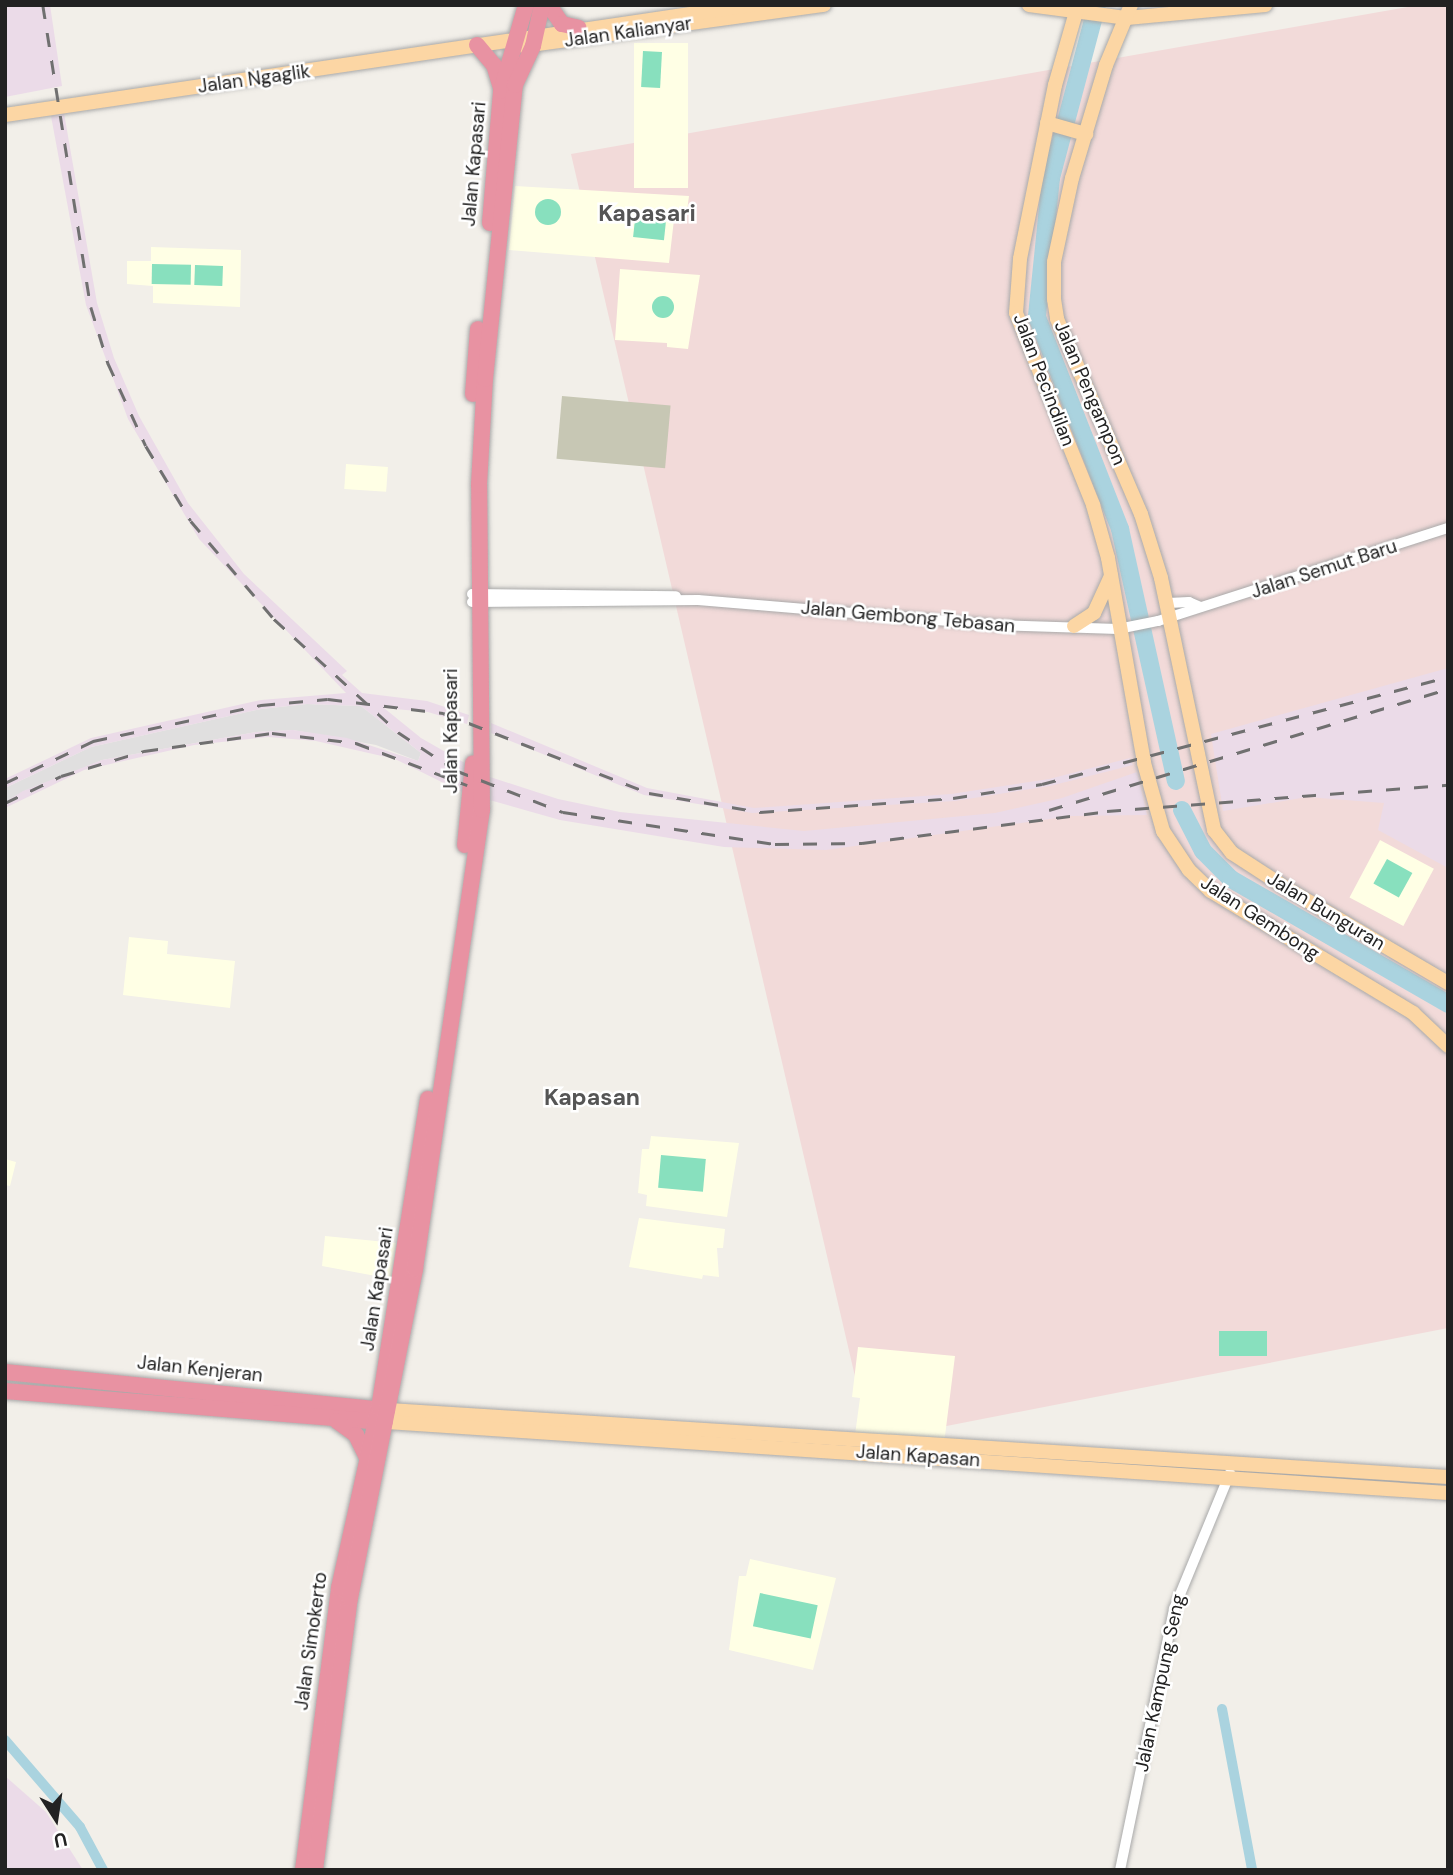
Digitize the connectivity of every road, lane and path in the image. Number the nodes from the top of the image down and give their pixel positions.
1 (526, 5) edge
2 (542, 5) edge
3 (549, 5) edge
4 (751, 5) edge
5 (824, 5) edge
6 (1029, 5) edge
7 (1265, 5) edge
8 (1130, 8) edge
9 (1080, 10) edge
10 (1157, 11) edge
11 (579, 28) junction
12 (534, 41) junction
13 (512, 42) junction
14 (477, 46) junction
15 (501, 90) junction
16 (5, 115) edge
17 (1052, 124) junction
18 (1081, 132) junction
19 (1448, 528) edge
20 (1111, 576) junction
21 (477, 598) junction
22 (1166, 614) junction
23 (1074, 626) junction
24 (1118, 629) junction
25 (1447, 982) edge
26 (1445, 1036) edge
27 (5, 1372) edge
28 (82, 1378) junction
29 (5, 1391) edge
30 (80, 1396) junction
31 (383, 1416) junction
32 (335, 1420) junction
33 (367, 1458) junction
34 (1230, 1469) junction
35 (1448, 1477) edge
36 (1448, 1493) edge
37 (303, 1870) edge
38 (315, 1870) edge
39 (1120, 1870) edge

1 - 13 highway, Jalan Kapasari
2 - 12 highway, Jalan Kapasari
3 - 11 highway
4 - 11 main road, Jalan Kalianyar
5 - 12 main road, Jalan Kalianyar
6 - 9 main road
7 - 10 main road
8 - 9 main road
8 - 10 main road
8 - 18 main road, Jalan Pengampon
9 - 17 main road, Jalan Pecindilan
11 - 12 main road, Jalan Kalianyar
12 - 13 main road, Jalan Kalianyar
12 - 21 highway, Jalan Kapasari
13 - 14 main road, Jalan Ngaglik
13 - 15 highway, Jalan Kapasari
14 - 15 highway
14 - 16 main road, Jalan Ngaglik
15 - 21 highway, Jalan Kapasari
17 - 18 main road
17 - 20 main road, Jalan Pecindilan
18 - 22 main road, Jalan Pengampon
19 - 22 street, Jalan Semut Baru
20 - 23 main road
20 - 24 main road, Jalan Pecindilan
21 - 23 street, Jalan Gembong Tebasan
21 - 31 highway, Jalan Kapasari
22 - 24 street, Jalan Semut Baru
22 - 25 main road, Jalan Bunguran
23 - 24 street, Jalan Gembong Tebasan
24 - 26 main road, Jalan Gembong
27 - 28 highway, Jalan Kenjeran
28 - 30 highway
28 - 31 highway, Jalan Kenjeran
29 - 30 highway, Jalan Kenjeran
30 - 32 highway, Jalan Kenjeran
31 - 32 highway, Jalan Kenjeran
31 - 33 highway, Jalan Simokerto
31 - 34 main road, Jalan Kapasan
31 - 38 highway, Jalan Simokerto
32 - 33 highway
33 - 37 highway, Jalan Simokerto
34 - 35 main road, Jalan Kapasan
34 - 36 main road, Jalan Kapasan
34 - 39 street, Jalan Kampung Seng

